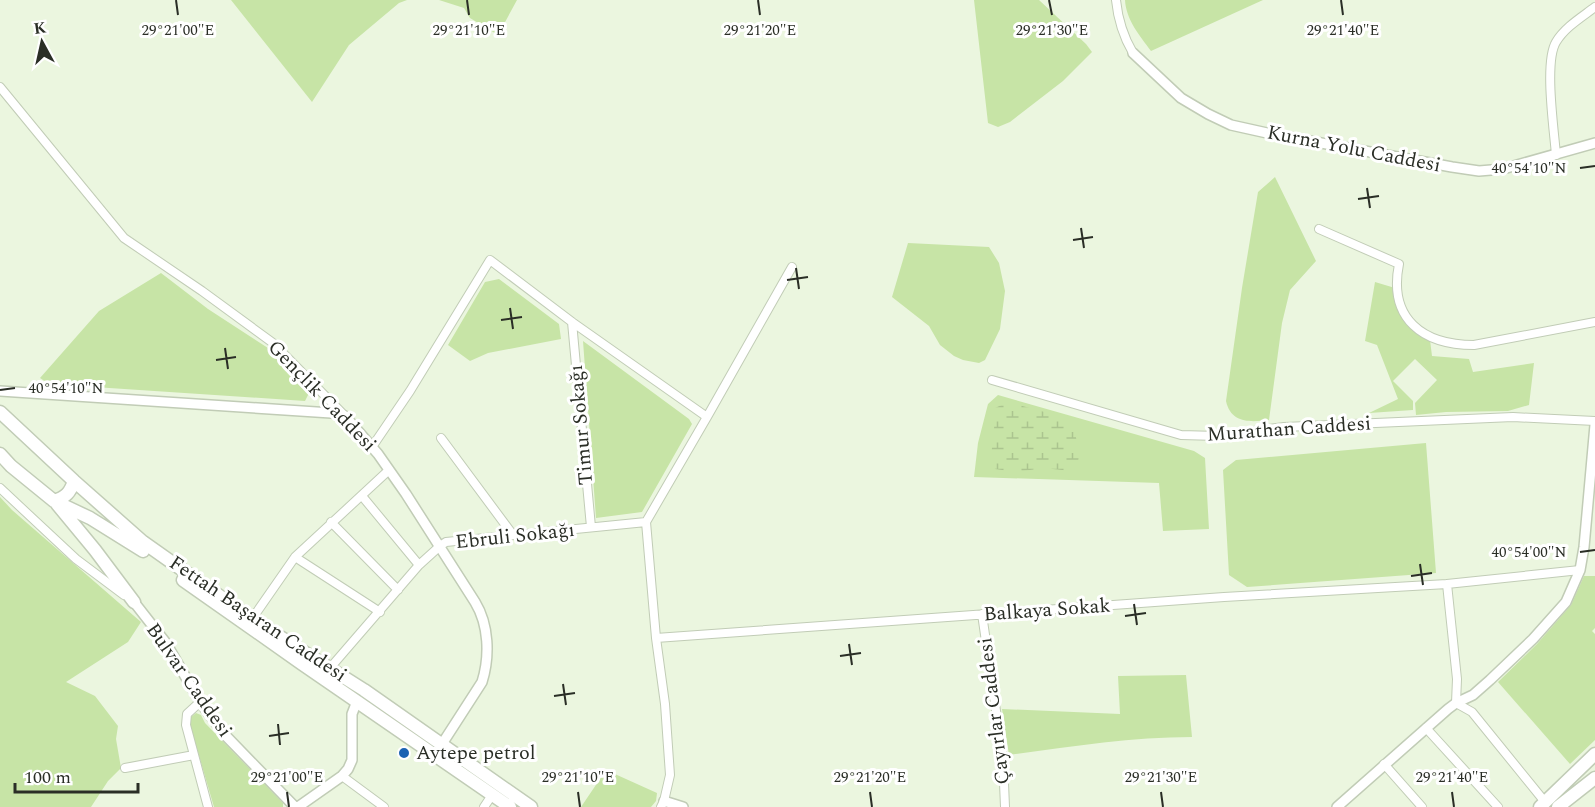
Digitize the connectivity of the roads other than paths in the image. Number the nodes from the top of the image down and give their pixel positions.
1 (1116, 0) edge
2 (1595, 7) edge
3 (1133, 53) joint
4 (0, 87) edge
5 (1595, 143) edge
6 (1556, 154) junction
7 (1318, 230) dead end
8 (792, 267) dead end
9 (572, 322) junction
10 (1595, 322) edge
11 (992, 380) dead end
12 (0, 391) edge
13 (0, 412) edge
14 (345, 416) junction
15 (707, 417) junction
16 (1595, 424) edge
17 (441, 438) dead end
18 (372, 447) junction
19 (0, 454) edge
20 (6, 464) edge
21 (389, 470) junction
22 (74, 481) junction
23 (0, 488) edge
24 (362, 496) junction
25 (54, 501) junction
26 (114, 517) junction
27 (331, 522) junction
28 (646, 522) junction
29 (103, 525) junction
30 (591, 527) junction
31 (513, 536) junction
32 (89, 543) junction
33 (440, 546) junction
34 (295, 557) junction
35 (419, 565) junction
36 (1580, 570) junction
37 (1447, 584) junction
38 (398, 590) junction
39 (134, 602) junction
40 (380, 612) junction
41 (982, 614) junction
42 (252, 619) junction
43 (656, 638) junction
44 (330, 668) junction
45 (357, 701) junction
46 (200, 702) junction
47 (1456, 703) junction
48 (1426, 728) junction
49 (442, 744) junction
50 (1595, 754) edge
51 (194, 755) junction
52 (1384, 764) junction
53 (126, 768) dead end
54 (342, 776) junction
55 (1595, 778) edge
56 (492, 795) junction
57 (663, 804) edge
58 (1344, 805) edge
59 (1543, 805) edge
60 (208, 807) edge
61 (297, 807) edge
62 (384, 807) edge
63 (484, 807) edge
64 (510, 807) edge
65 (531, 807) edge
66 (683, 807) edge
67 (1005, 807) edge
68 (1422, 807) edge
69 (1498, 807) edge
70 (1558, 807) edge

1 - 3 street
2 - 6 street
3 - 6 street, Kurna Yolu Caddesi
4 - 14 street, Gençlik Caddesi
5 - 6 street, Kurna Yolu Caddesi
7 - 10 street
8 - 15 street
9 - 15 street
9 - 18 street
9 - 30 street, Timur Sokağı
11 - 16 street, Murathan Caddesi
12 - 14 street
13 - 22 main road, Fettah Başaran Caddesi
14 - 18 street, Gençlik Caddesi
15 - 28 street
16 - 36 street
17 - 31 street
18 - 21 street, Gençlik Caddesi
19 - 20 main road, Fettah Başaran Caddesi
20 - 25 main road, Fettah Başaran Caddesi
21 - 24 street
21 - 33 street, Gençlik Caddesi
22 - 25 main road
22 - 26 main road, Fettah Başaran Caddesi
23 - 39 street
24 - 27 street
24 - 35 street
25 - 29 main road, Fettah Başaran Caddesi
25 - 32 main road
26 - 29 main road
26 - 42 main road, Fettah Başaran Caddesi
27 - 34 street
27 - 38 street
28 - 30 street, Ebruli Sokağı
28 - 43 street
29 - 32 main road
29 - 45 main road, Fettah Başaran Caddesi
30 - 31 street, Ebruli Sokağı
31 - 33 street, Ebruli Sokağı
32 - 39 main road
33 - 35 street, Ebruli Sokağı
33 - 49 street, Gençlik Caddesi
34 - 40 street
34 - 42 street
35 - 38 street, Ebruli Sokağı
36 - 37 street, Balkaya Sokak
36 - 47 street
37 - 41 street, Balkaya Sokak
37 - 47 street
38 - 40 street, Ebruli Sokağı
39 - 46 street, Bulvar Caddesi
40 - 44 street, Ebruli Sokağı
41 - 43 street, Balkaya Sokak
41 - 67 street, Çayırlar Caddesi
42 - 44 main road, Fettah Başaran Caddesi
43 - 57 street
44 - 49 main road, Fettah Başaran Caddesi
45 - 54 street
45 - 56 main road, Fettah Başaran Caddesi
46 - 51 street
46 - 61 street, Bulvar Caddesi
47 - 48 street
47 - 59 street
48 - 52 street
48 - 69 street
49 - 65 main road, Fettah Başaran Caddesi
50 - 59 main road
51 - 53 street
51 - 60 street
52 - 58 street
52 - 68 street
54 - 61 street
54 - 62 street
55 - 70 main road
56 - 63 street
56 - 64 main road, Fettah Başaran Caddesi
57 - 66 street

